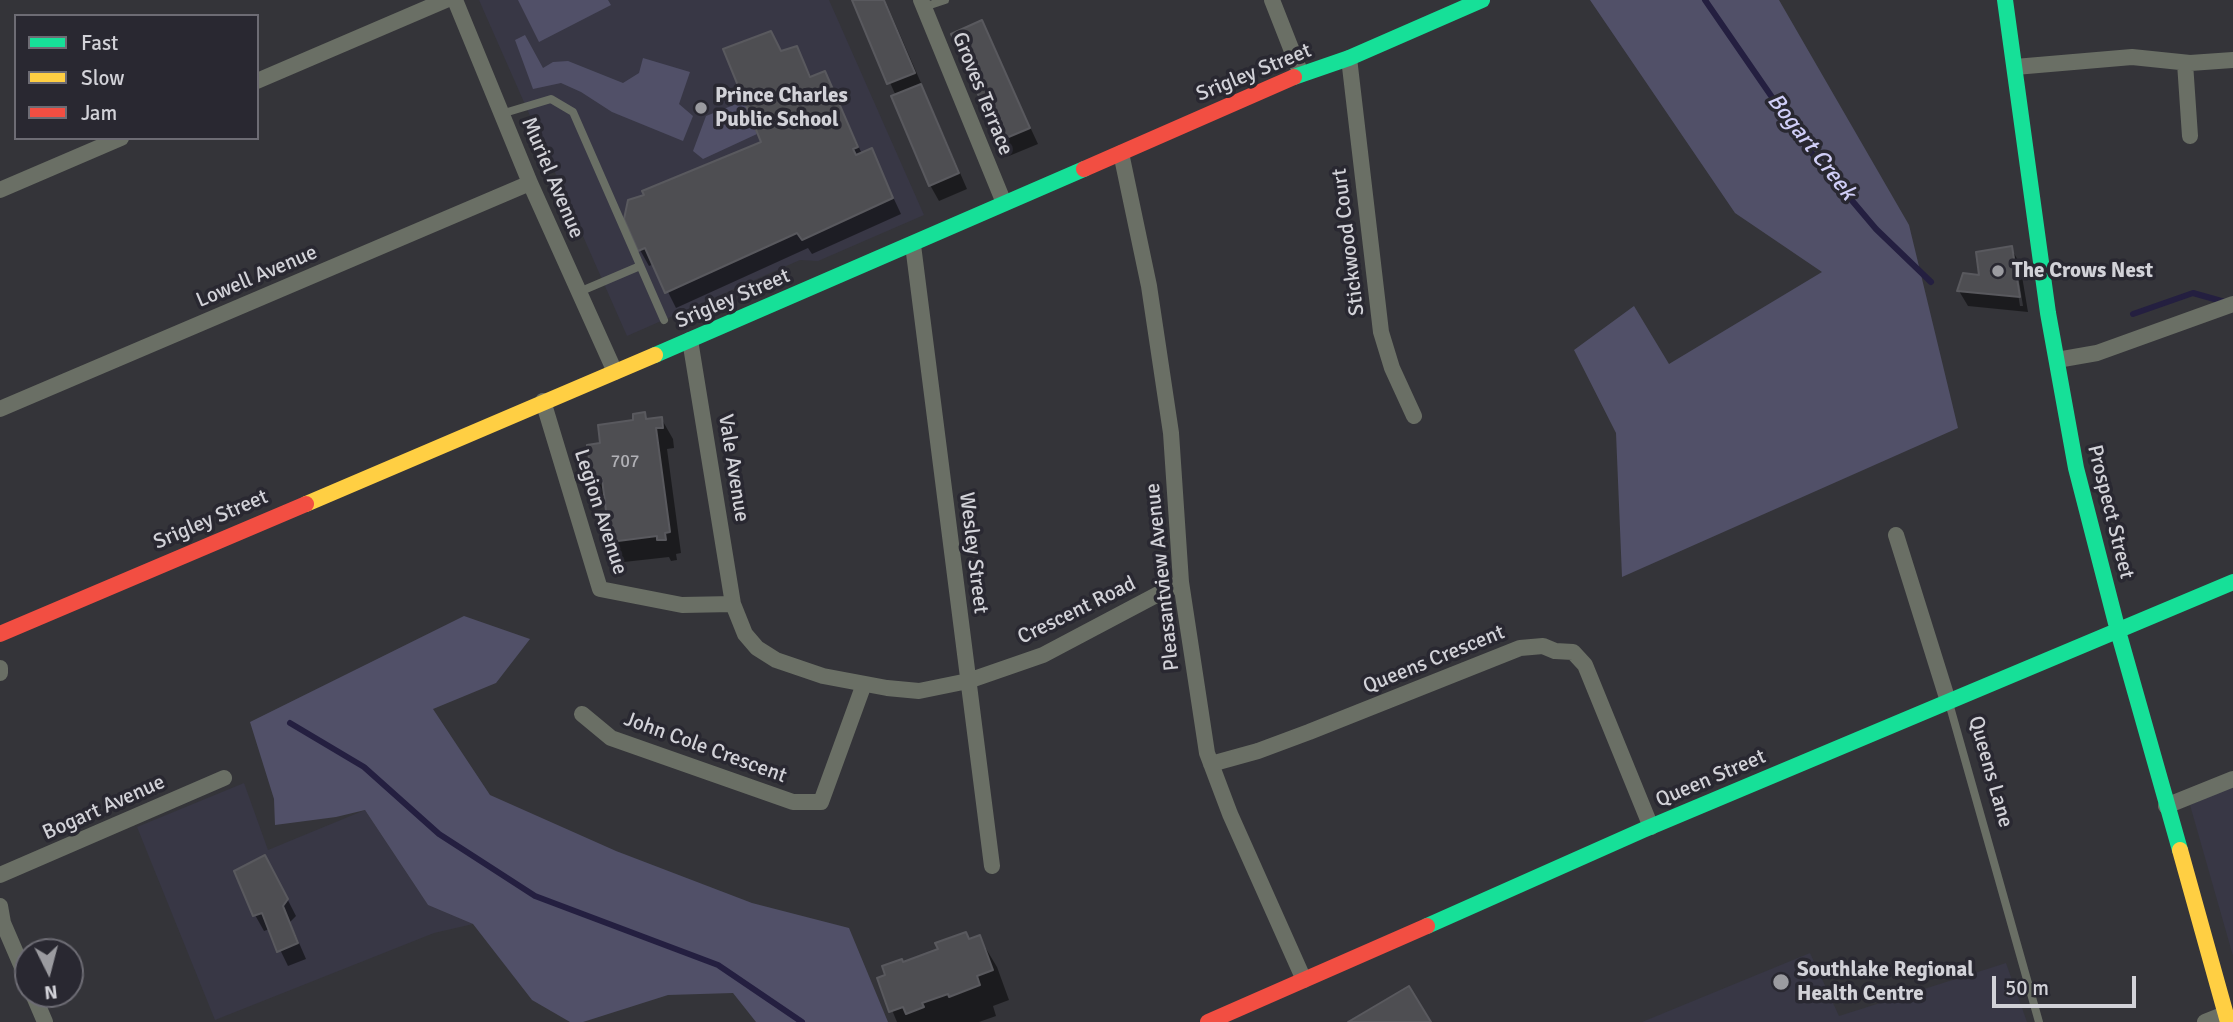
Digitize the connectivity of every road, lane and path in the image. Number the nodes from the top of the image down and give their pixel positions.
1 (446, 0) edge
2 (455, 0) edge
3 (945, 0) edge
4 (1272, 0) edge
5 (1482, 0) edge
6 (2005, 0) edge
7 (923, 4) edge
8 (1349, 58) junction
9 (2233, 60) edge
10 (2185, 63) junction
11 (2015, 67) junction
12 (1301, 74) junction
13 (259, 80) edge
14 (501, 114) junction
15 (2190, 136) dead end
16 (116, 140) edge
17 (1121, 153) junction
18 (530, 183) junction
19 (0, 190) edge
20 (1004, 203) junction
21 (913, 245) junction
22 (640, 266) junction
23 (579, 292) junction
24 (2231, 305) edge
25 (664, 320) dead end
26 (690, 340) junction
27 (2057, 360) junction
28 (615, 372) junction
29 (543, 401) junction
30 (0, 409) edge
31 (1414, 416) dead end
32 (1896, 535) dead end
33 (1181, 582) junction
34 (2233, 582) edge
35 (733, 604) junction
36 (2118, 631) junction
37 (0, 634) edge
38 (968, 681) junction
39 (864, 684) junction
40 (1948, 701) junction
41 (582, 714) dead end
42 (1211, 764) junction
43 (224, 778) dead end
44 (2233, 779) edge
45 (2165, 806) junction
46 (1651, 827) junction
47 (992, 866) dead end
48 (0, 875) edge
49 (0, 906) edge
50 (14, 947) edge
51 (1304, 980) junction
52 (2227, 1018) edge
53 (1208, 1022) edge
54 (2039, 1022) edge
55 (2205, 1022) edge

1 - 13 street
2 - 14 street, Muriel Avenue
3 - 7 lane
4 - 12 street
5 - 8 street, Srigley Street
6 - 11 street, Prospect Street
7 - 20 street, Groves Terrace
8 - 12 street, Srigley Street
8 - 31 street, Stickwood Court
9 - 10 street
10 - 11 street
10 - 15 street
11 - 27 street, Prospect Street
12 - 17 street, Srigley Street
14 - 18 street, Muriel Avenue
14 - 22 lane
16 - 19 street
17 - 20 street, Srigley Street
17 - 33 street, Pleasantview Avenue
18 - 23 street, Muriel Avenue
18 - 30 street, Lowell Avenue
20 - 21 street, Srigley Street
21 - 26 street, Srigley Street
21 - 38 street, Wesley Street
22 - 23 lane
22 - 25 lane
23 - 28 street, Muriel Avenue
24 - 27 street
26 - 28 street, Srigley Street
26 - 35 street, Vale Avenue
27 - 36 street, Prospect Street
28 - 29 street, Srigley Street
29 - 35 street, Legion Avenue
29 - 37 street, Srigley Street
32 - 40 street, Queens Lane
33 - 38 street, Crescent Road
33 - 42 street, Pleasantview Avenue
34 - 36 street, Queen Street
35 - 39 street, Crescent Road
36 - 40 street, Queen Street
36 - 45 street, Prospect Street
38 - 39 street, Crescent Road
38 - 47 street, Wesley Street
39 - 41 street, John Cole Crescent
40 - 46 street, Queen Street
40 - 54 lane, Queens Lane
42 - 46 street, Queens Crescent
42 - 51 street, Pleasantview Avenue
43 - 48 street, Bogart Avenue
44 - 45 street
45 - 52 street, Prospect Street
46 - 51 street, Queen Street
49 - 50 street
51 - 53 street, Queen Street
52 - 55 street

